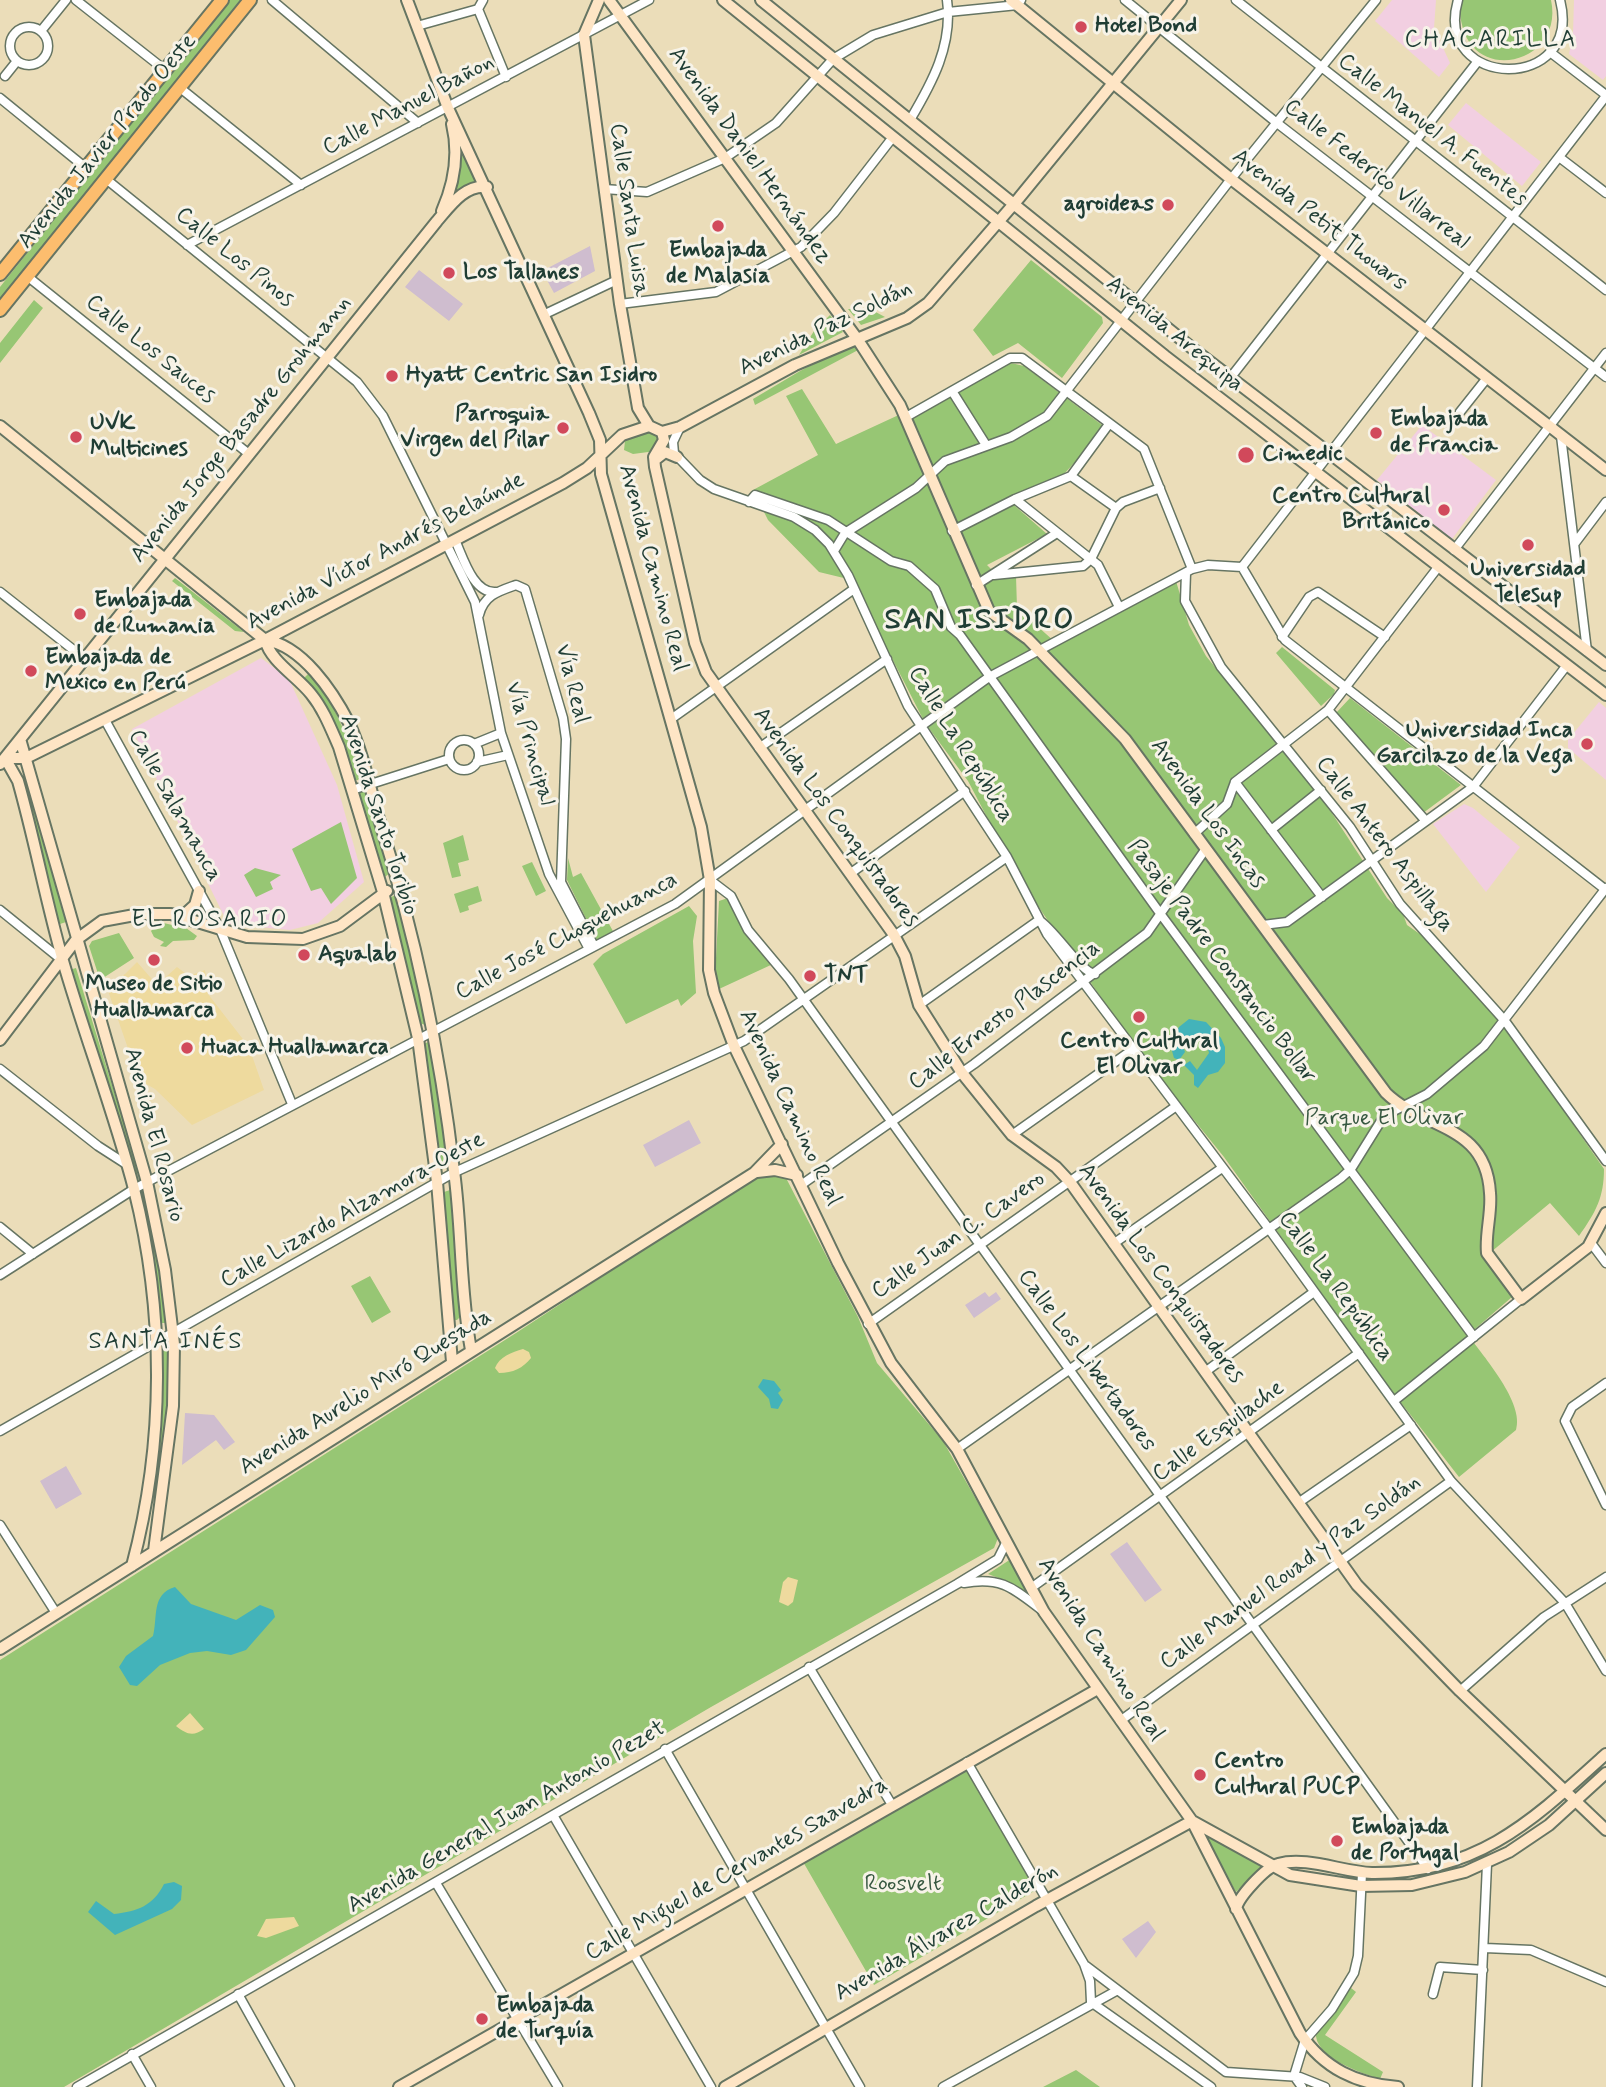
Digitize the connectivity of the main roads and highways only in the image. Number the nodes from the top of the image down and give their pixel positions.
1 (222, 0) edge
2 (250, 0) edge
3 (5, 258) edge
4 (0, 274) edge
5 (0, 310) edge

1 - 3 main road, Avenida Javier Prado Oeste
2 - 5 main road, Avenida Javier Prado Oeste
3 - 4 main road, Avenida Javier Prado Oeste

